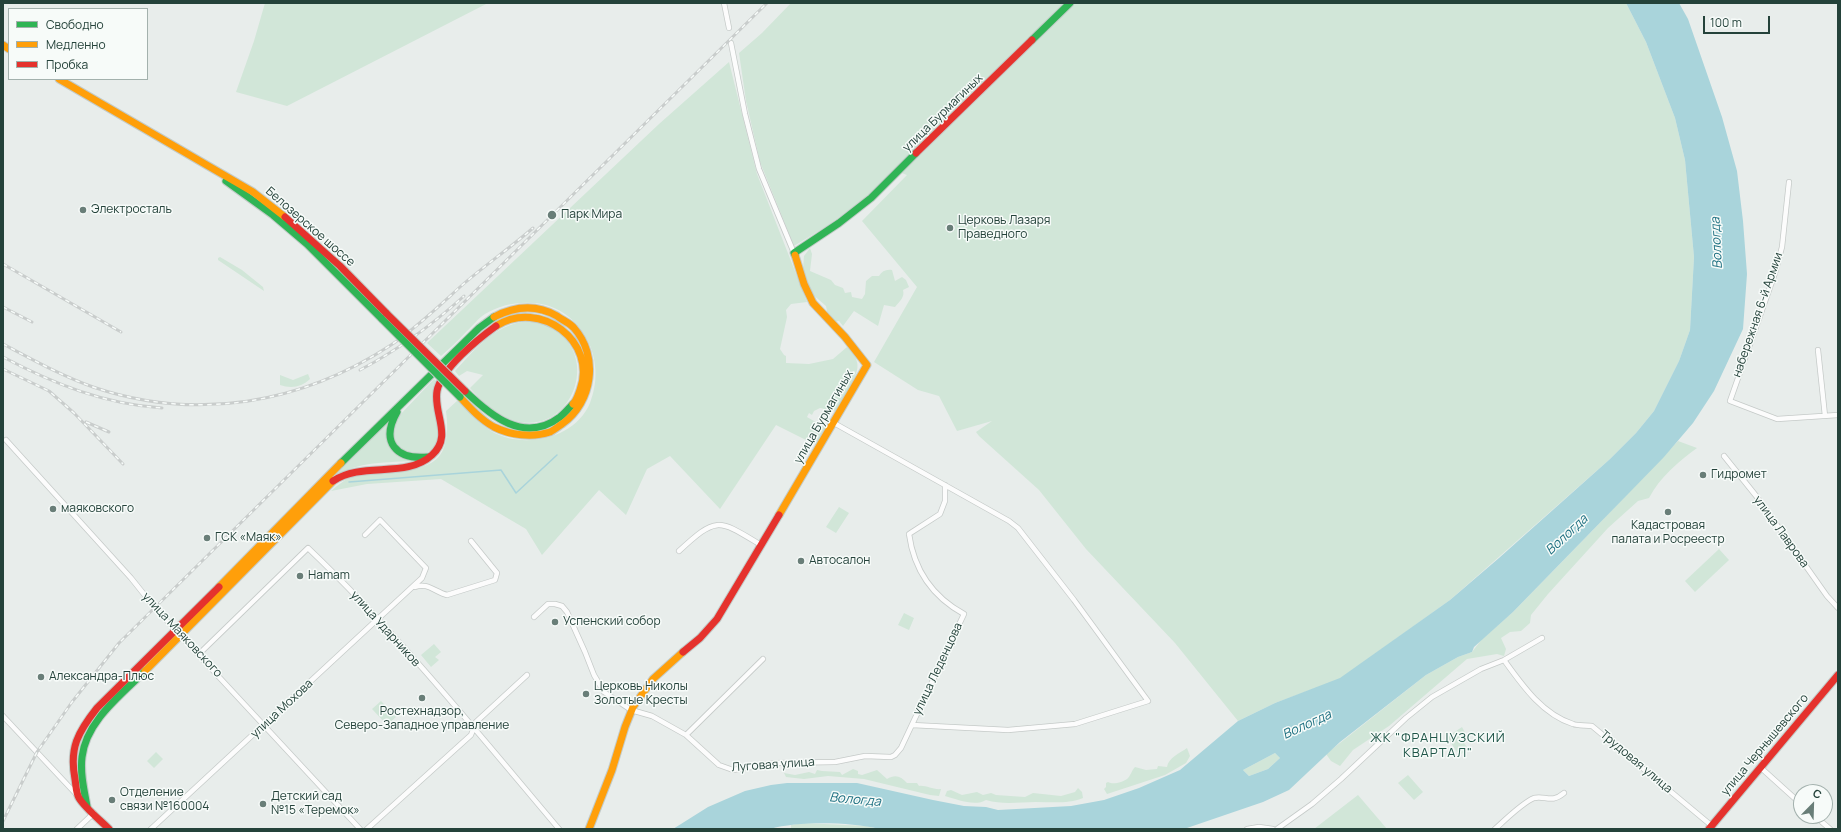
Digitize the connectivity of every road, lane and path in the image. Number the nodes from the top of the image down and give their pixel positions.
1 (724, 3) edge
2 (1070, 3) edge
3 (729, 28) dead end
4 (731, 43) dead end
5 (61, 80) edge
6 (190, 156) junction
7 (1789, 182) dead end
8 (326, 252) junction
9 (794, 253) junction
10 (325, 262) junction
11 (1818, 350) dead end
12 (400, 406) junction
13 (1838, 415) edge
14 (1825, 416) junction
15 (834, 423) junction
16 (6, 440) dead end
17 (432, 456) junction
18 (1724, 456) dead end
19 (945, 485) junction
20 (365, 535) dead end
21 (471, 541) dead end
22 (761, 545) junction
23 (679, 551) dead end
24 (412, 588) junction
25 (1838, 608) edge
26 (534, 618) dead end
27 (378, 620) junction
28 (178, 632) junction
29 (1542, 638) dead end
30 (199, 654) junction
31 (763, 659) dead end
32 (1504, 660) junction
33 (527, 675) dead end
34 (1838, 675) edge
35 (631, 710) junction
36 (3, 716) edge
37 (264, 724) junction
38 (912, 725) junction
39 (474, 729) junction
40 (686, 735) junction
41 (895, 755) joint
42 (1760, 768) junction
43 (1564, 793) dead end
44 (78, 797) junction
45 (1793, 797) edge
46 (88, 806) junction
47 (94, 813) junction
48 (590, 828) edge
49 (1710, 828) edge
50 (77, 829) edge
51 (109, 829) edge
52 (151, 829) edge
53 (360, 829) edge
54 (368, 829) edge
55 (559, 829) edge
56 (1247, 829) edge
57 (1274, 829) edge
58 (1277, 829) edge
59 (1495, 829) edge

1 - 3 street
2 - 9 main road, улица Бурмагиных
4 - 9 street
5 - 6 main road, Белозерское шоссе
6 - 8 main road, Белозерское шоссе
6 - 10 main road, Белозерское шоссе
7 - 14 street, набережная 6-й Армии
8 - 10 main road
8 - 17 main road, Белозерское шоссе, bridge
9 - 15 main road, улица Бурмагиных
10 - 12 main road, Белозерское шоссе, bridge
11 - 14 street
12 - 17 main road
12 - 28 main road, Белозерское шоссе
13 - 14 street
15 - 19 street
15 - 22 main road, улица Бурмагиных
16 - 28 street, улица Маяковского
17 - 28 main road
18 - 25 street, улица Лаврова
19 - 38 street, улица Леденцова
19 - 38 street, улица Леденцова
20 - 24 street, улица Мохова
21 - 24 street
22 - 23 street
22 - 35 main road, улица Бурмагиных
24 - 27 street, улица Мохова
26 - 35 street, Луговая улица
27 - 30 street, улица Ударников
27 - 37 street, улица Мохова
27 - 39 street, улица Ударников
28 - 30 street, улица Маяковского
28 - 44 main road
28 - 46 main road
29 - 32 street
30 - 37 street, улица Маяковского
31 - 40 street
32 - 49 street, Трудовая улица
32 - 58 street
33 - 39 street
34 - 42 main road, улица Чернышевского
35 - 40 street, Луговая улица
35 - 48 main road, улица Бурмагиных
36 - 44 street
37 - 52 street, улица Мохова
37 - 53 street, улица Маяковского
38 - 41 street, улица Леденцова
39 - 54 street
39 - 55 street, улица Ударников
40 - 41 street, Луговая улица
42 - 45 street
42 - 49 main road, улица Чернышевского
43 - 59 street
44 - 46 main road
46 - 47 main road
47 - 50 street
47 - 51 main road
56 - 57 street

